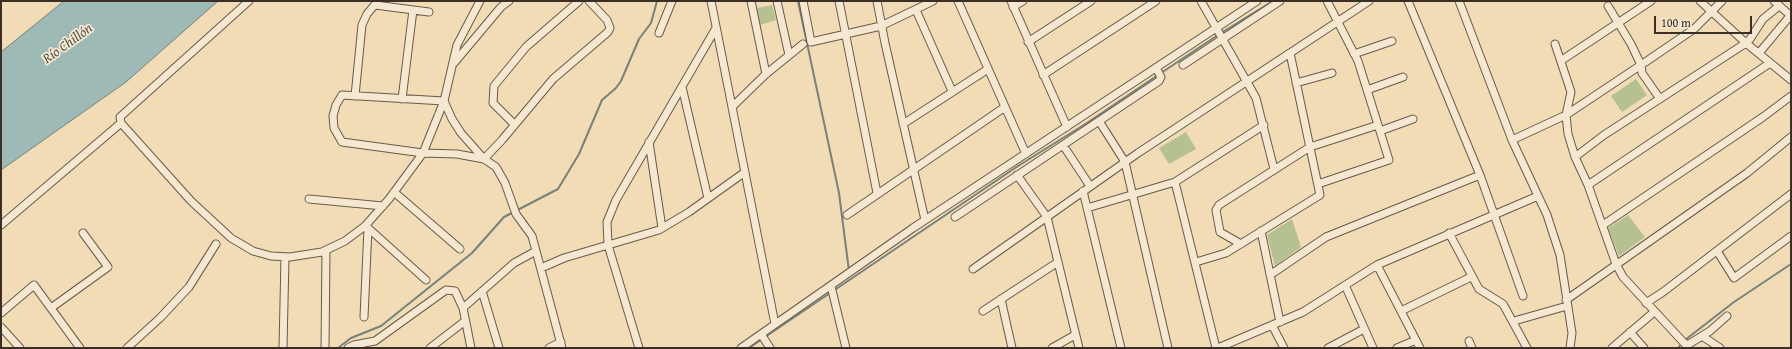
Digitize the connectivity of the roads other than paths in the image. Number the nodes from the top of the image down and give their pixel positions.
1 (249, 1) edge
2 (480, 1) edge
3 (509, 1) edge
4 (579, 1) edge
5 (589, 1) edge
6 (672, 1) edge
7 (711, 1) edge
8 (751, 1) edge
9 (777, 1) edge
10 (803, 1) edge
11 (839, 1) edge
12 (877, 1) edge
13 (933, 1) edge
14 (958, 1) edge
15 (1023, 1) edge
16 (1092, 1) edge
17 (1156, 1) edge
18 (1201, 1) edge
19 (1257, 1) edge
20 (1280, 1) edge
21 (1328, 1) edge
22 (1369, 1) edge
23 (1408, 1) edge
24 (1459, 1) edge
25 (1651, 1) edge
26 (1700, 1) edge
27 (1722, 1) edge
28 (376, 3) edge
29 (1776, 3) edge
30 (1012, 4) edge
31 (1608, 6) dead end
32 (413, 10) junction
33 (916, 10) junction
34 (429, 12) dead end
35 (1712, 12) junction
36 (1791, 16) edge
37 (1338, 21) junction
38 (1619, 23) junction
39 (882, 26) junction
40 (716, 28) junction
41 (1217, 28) junction
42 (659, 33) dead end
43 (845, 34) junction
44 (1223, 38) junction
45 (1392, 41) dead end
46 (1028, 42) junction
47 (1746, 43) junction
48 (803, 44) dead end
49 (1556, 44) dead end
50 (1759, 52) junction
51 (1290, 53) junction
52 (1354, 54) junction
53 (789, 55) junction
54 (1562, 60) junction
55 (1770, 63) junction
56 (452, 64) junction
57 (1183, 65) dead end
58 (1641, 65) junction
59 (1156, 68) junction
60 (988, 69) junction
61 (1332, 73) dead end
62 (766, 74) junction
63 (1043, 75) junction
64 (1403, 77) dead end
65 (1791, 80) edge
66 (1247, 81) junction
67 (1296, 83) junction
68 (682, 87) junction
69 (1367, 90) junction
70 (952, 91) junction
71 (355, 96) junction
72 (1791, 96) edge
73 (402, 99) junction
74 (1660, 99) junction
75 (444, 101) junction
76 (732, 107) junction
77 (1006, 107) junction
78 (1566, 115) junction
79 (1413, 120) dead end
80 (1099, 121) junction
81 (121, 123) junction
82 (514, 124) junction
83 (903, 124) junction
84 (1264, 125) junction
85 (1065, 128) junction
86 (1379, 128) junction
87 (1791, 137) edge
88 (1070, 140) junction
89 (1512, 140) junction
90 (649, 142) junction
91 (1063, 144) junction
92 (1310, 147) junction
93 (422, 154) junction
94 (1026, 154) junction
95 (1575, 157) junction
96 (484, 159) junction
97 (1125, 162) junction
98 (914, 169) junction
99 (1274, 169) junction
100 (745, 172) junction
101 (1017, 175) junction
102 (1480, 175) junction
103 (1175, 182) junction
104 (1318, 184) junction
105 (1588, 185) junction
106 (1090, 186) junction
107 (1083, 191) junction
108 (394, 192) junction
109 (878, 193) junction
110 (1133, 194) junction
111 (1791, 194) edge
112 (1538, 196) junction
113 (708, 198) junction
114 (309, 199) dead end
115 (383, 206) junction
116 (1087, 208) junction
117 (1494, 213) junction
118 (847, 215) dead end
119 (955, 217) dead end
120 (1047, 217) junction
121 (925, 220) junction
122 (1, 225) edge
123 (1603, 225) junction
124 (366, 227) junction
125 (662, 228) junction
126 (1261, 231) junction
127 (83, 233) dead end
128 (1449, 233) junction
129 (1791, 236) edge
130 (216, 244) dead end
131 (1241, 244) junction
132 (608, 245) junction
133 (460, 249) dead end
134 (326, 250) junction
135 (536, 251) junction
136 (1716, 251) junction
137 (285, 257) junction
138 (1058, 262) junction
139 (1196, 262) junction
140 (1616, 264) junction
141 (1377, 265) junction
142 (541, 268) junction
143 (973, 269) dead end
144 (1270, 275) junction
145 (1472, 277) junction
146 (426, 280) dead end
147 (1345, 285) junction
148 (831, 286) junction
149 (482, 291) junction
150 (1523, 296) dead end
151 (1001, 300) junction
152 (1567, 303) junction
153 (1646, 303) junction
154 (51, 308) junction
155 (463, 308) junction
156 (983, 311) dead end
157 (1401, 311) junction
158 (1654, 312) junction
159 (1, 313) edge
160 (1727, 316) dead end
161 (364, 317) dead end
162 (466, 321) junction
163 (1514, 321) junction
164 (1280, 322) junction
165 (776, 324) junction
166 (1272, 326) junction
167 (1, 327) edge
168 (1364, 329) junction
169 (1630, 332) junction
170 (761, 334) junction
171 (1075, 335) junction
172 (1702, 336) junction
173 (1416, 340) junction
174 (562, 345) edge
175 (367, 346) edge
176 (20, 348) edge
177 (80, 348) edge
178 (127, 348) edge
179 (283, 348) edge
180 (324, 348) edge
181 (348, 348) edge
182 (430, 348) edge
183 (471, 348) edge
184 (499, 348) edge
185 (548, 348) edge
186 (639, 348) edge
187 (741, 348) edge
188 (770, 348) edge
189 (846, 348) edge
190 (1012, 348) edge
191 (1052, 348) edge
192 (1079, 348) edge
193 (1121, 348) edge
194 (1168, 348) edge
195 (1217, 348) edge
196 (1284, 348) edge
197 (1328, 348) edge
198 (1373, 348) edge
199 (1397, 348) edge
200 (1420, 348) edge
201 (1527, 348) edge
202 (1570, 348) edge
203 (1612, 348) edge
204 (1644, 348) edge
205 (1718, 348) edge

1 - 81 street
2 - 56 street
3 - 56 street
4 - 82 street
5 - 82 street
6 - 42 street
7 - 40 street
8 - 62 street
9 - 53 street
10 - 43 street
11 - 43 street
12 - 39 street
13 - 33 street
14 - 60 street
15 - 30 street
16 - 46 street
17 - 63 street
18 - 41 street
19 - 41 street
20 - 44 street
21 - 37 street
22 - 37 street
23 - 102 street
24 - 89 street
25 - 38 street
26 - 35 street
27 - 35 street
28 - 32 street
28 - 71 street
29 - 36 street
29 - 47 street
30 - 46 street
31 - 38 street
32 - 34 street
32 - 73 street
33 - 39 street
33 - 70 street
35 - 47 street
35 - 58 street
36 - 50 street
37 - 51 street
37 - 52 street
38 - 54 street
38 - 58 street
39 - 43 street
39 - 83 street
40 - 68 street
40 - 76 street
41 - 44 street
41 - 59 street
43 - 109 street
44 - 57 street
44 - 66 street
45 - 52 street
46 - 63 street
47 - 50 street
47 - 74 street
48 - 53 street
49 - 54 street
50 - 55 street
51 - 66 street
51 - 67 street
52 - 69 street
53 - 62 street
54 - 78 street
55 - 65 street
55 - 105 street
56 - 75 street
58 - 74 street
58 - 78 street
59 - 80 street
59 - 85 street
60 - 70 street
60 - 77 street
61 - 67 street
62 - 76 street
63 - 85 street
64 - 69 street
66 - 84 street
66 - 97 street
67 - 92 street
68 - 90 street
68 - 113 street
69 - 86 street
70 - 83 street
71 - 73 street
71 - 93 street
72 - 123 street
73 - 75 street
74 - 95 street
75 - 93 street
75 - 96 street
76 - 100 street
77 - 94 street
77 - 98 street
78 - 89 street
78 - 95 street
79 - 86 street
80 - 88 street
80 - 97 street
81 - 122 street
81 - 137 street
82 - 96 street
83 - 98 street
84 - 99 street
84 - 103 street
85 - 88 street
85 - 94 street
86 - 92 street
86 - 104 street
87 - 140 street
88 - 91 street
89 - 112 street
90 - 125 street
90 - 132 street
91 - 101 street
91 - 106 street
92 - 99 street
92 - 104 street
93 - 96 street
93 - 108 street
94 - 121 street
95 - 105 street
96 - 135 street
97 - 106 street
97 - 110 street
98 - 109 street
98 - 121 street
99 - 131 street
100 - 113 street
100 - 165 street
101 - 119 street
101 - 120 street
102 - 117 street
102 - 144 street
103 - 110 street
103 - 139 street
104 - 126 street
105 - 123 street
106 - 107 street
107 - 116 street
107 - 120 street
108 - 115 street
108 - 133 street
109 - 118 street
110 - 116 street
110 - 194 street
111 - 136 street
112 - 117 street
112 - 152 street
113 - 125 street
114 - 115 street
115 - 124 street
116 - 193 street
117 - 128 street
117 - 150 street
120 - 138 street
120 - 143 street
121 - 148 street
123 - 140 street
124 - 134 street
124 - 146 street
124 - 161 street
125 - 132 street
126 - 131 street
126 - 144 street
127 - 154 street
128 - 141 street
128 - 145 street
129 - 136 street
130 - 178 street
131 - 139 street
132 - 142 street
132 - 186 street
134 - 137 street
134 - 180 street
135 - 142 street
135 - 149 street
136 - 153 street
137 - 179 street
138 - 151 street
138 - 171 street
139 - 195 street
140 - 152 street
140 - 153 street
141 - 147 street
141 - 157 street
142 - 174 street
144 - 164 street
145 - 157 street
145 - 163 street
147 - 164 street
147 - 168 street
148 - 165 street
148 - 189 street
149 - 155 street
149 - 184 street
151 - 156 street
151 - 190 street
152 - 163 street
152 - 202 street
153 - 158 street
154 - 159 street
154 - 177 street
155 - 162 street
155 - 175 street
157 - 173 street
158 - 169 street
158 - 172 street
160 - 172 street
162 - 182 street
162 - 183 street
163 - 201 street
164 - 166 street
165 - 170 street
166 - 195 street
166 - 196 street
167 - 176 street
168 - 197 street
168 - 198 street
169 - 203 street
169 - 204 street
170 - 187 street
170 - 188 street
171 - 191 street
171 - 192 street
172 - 205 street
173 - 199 street
173 - 200 street
174 - 185 street
175 - 181 street

